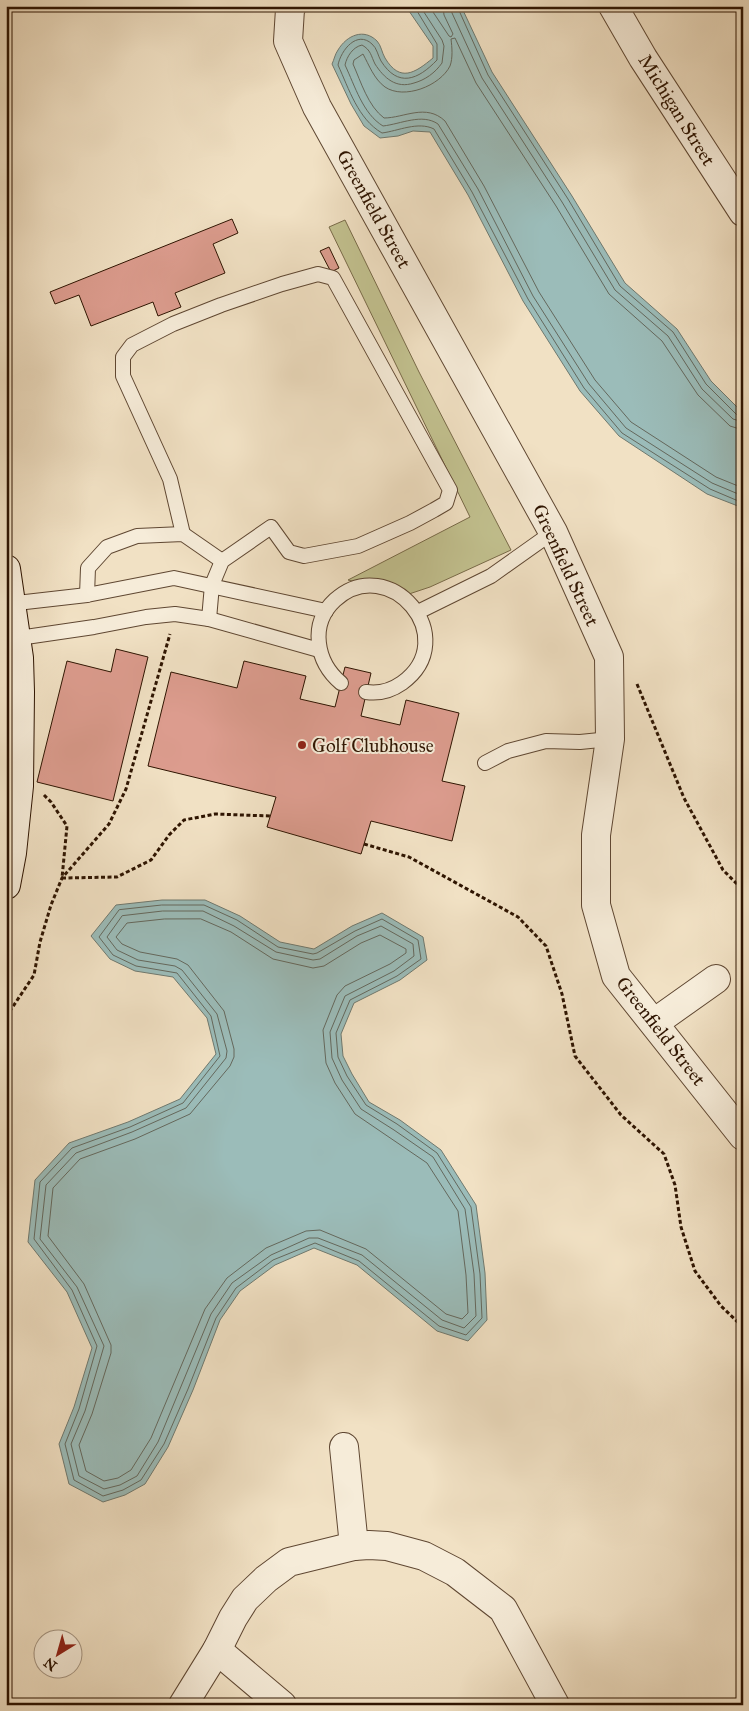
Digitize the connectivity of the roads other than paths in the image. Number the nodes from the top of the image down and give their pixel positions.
1 (292, 6) edge
2 (613, 6) edge
3 (743, 212) edge
4 (553, 532) junction
5 (183, 534) junction
6 (222, 562) junction
7 (6, 569) edge
8 (212, 585) junction
9 (87, 595) junction
10 (9, 604) edge
11 (326, 611) junction
12 (418, 612) junction
13 (209, 619) junction
14 (12, 639) edge
15 (319, 650) junction
16 (341, 683) dead end
17 (366, 692) dead end
18 (610, 738) junction
19 (485, 763) dead end
20 (12, 786) edge
21 (6, 885) edge
22 (716, 979) dead end
23 (654, 1023) junction
24 (743, 1136) edge
25 (344, 1447) dead end
26 (354, 1546) junction
27 (217, 1650) junction
28 (184, 1705) edge
29 (282, 1705) edge
30 (555, 1705) edge

1 - 4 street, Greenfield Street
2 - 3 street, Michigan Street
4 - 12 lane
4 - 18 street, Greenfield Street
5 - 6 lane
5 - 6 lane
5 - 9 lane
6 - 8 lane
7 - 10 street
8 - 9 lane
8 - 11 lane
8 - 13 lane
9 - 10 lane
10 - 14 street
11 - 12 lane
11 - 15 lane
12 - 17 lane
13 - 14 lane
13 - 15 lane
14 - 20 street
15 - 16 lane
18 - 19 lane
18 - 23 street, Greenfield Street
20 - 21 street
22 - 23 street
23 - 24 street, Greenfield Street
25 - 26 street
26 - 27 street
26 - 30 street
27 - 28 street
27 - 29 street

